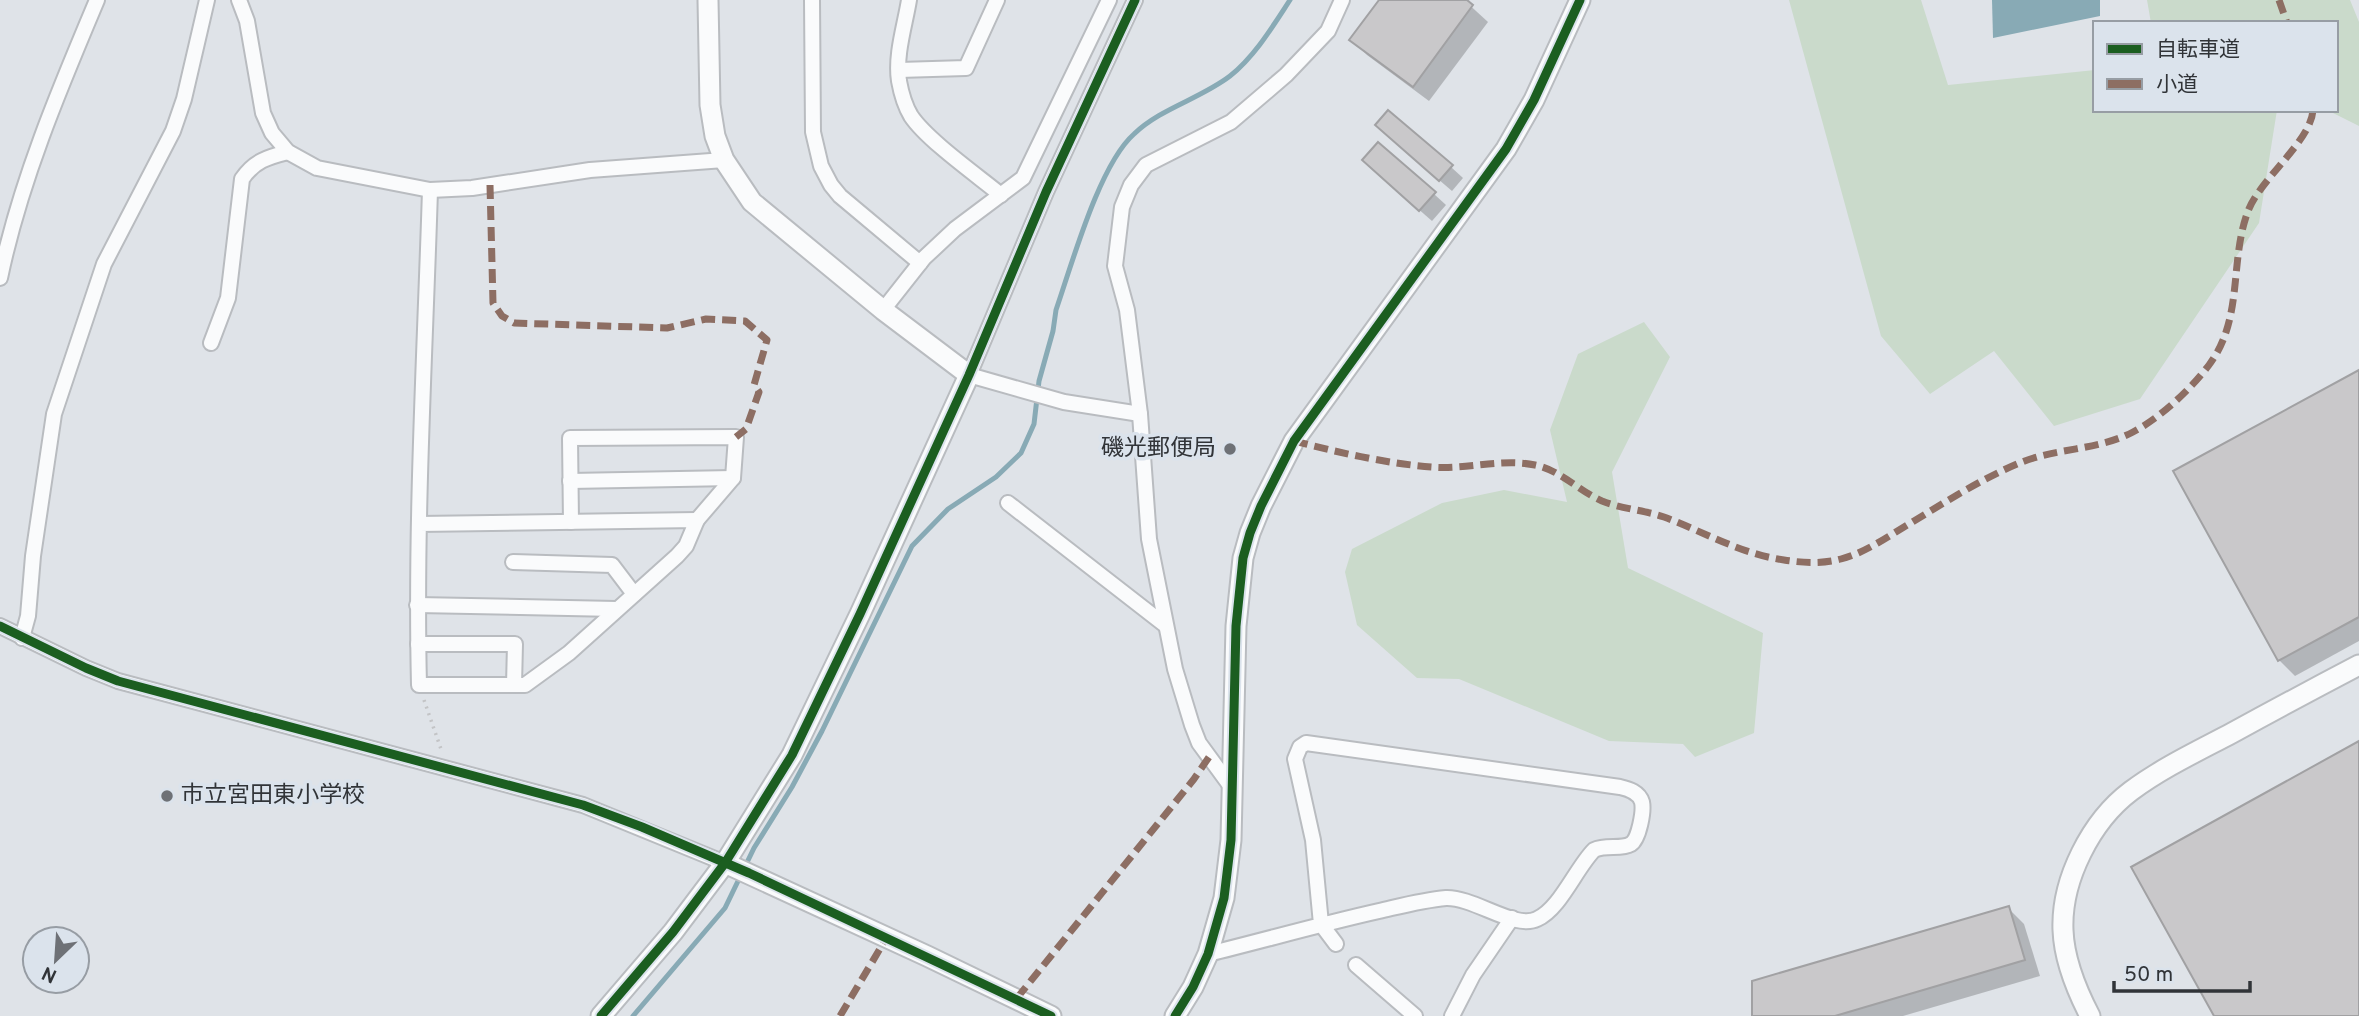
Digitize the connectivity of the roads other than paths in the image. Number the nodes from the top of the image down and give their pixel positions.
1 (97, 0) edge
2 (207, 0) edge
3 (239, 0) edge
4 (708, 0) edge
5 (812, 0) edge
6 (909, 0) edge
7 (997, 0) edge
8 (1108, 0) edge
9 (1135, 0) edge
10 (1342, 0) edge
11 (1580, 0) edge
12 (899, 70) junction
13 (288, 152) junction
14 (724, 160) junction
15 (430, 190) junction
16 (1001, 195) junction
17 (920, 263) junction
18 (0, 278) edge
19 (883, 310) junction
20 (211, 343) dead end
21 (969, 374) junction
22 (1140, 414) junction
23 (733, 478) junction
24 (570, 481) junction
25 (1008, 503) dead end
26 (697, 520) junction
27 (571, 522) junction
28 (419, 524) junction
29 (513, 562) dead end
30 (634, 594) junction
31 (417, 606) junction
32 (616, 609) junction
33 (1165, 625) junction
34 (0, 626) edge
35 (22, 638) junction
36 (418, 644) junction
37 (2359, 665) edge
38 (514, 685) junction
39 (1231, 788) junction
40 (736, 867) junction
41 (1512, 918) junction
42 (1321, 924) junction
43 (1336, 944) dead end
44 (1208, 954) junction
45 (1356, 965) dead end
46 (601, 1016) edge
47 (1051, 1016) edge
48 (1175, 1016) edge
49 (1415, 1016) edge
50 (1452, 1016) edge
51 (2090, 1016) edge

1 - 18 street
2 - 35 street
3 - 13 street
4 - 14 street
5 - 17 street
6 - 12 street
7 - 12 street
8 - 16 street
9 - 21 street
10 - 22 street
11 - 39 street
12 - 16 street
13 - 15 street
13 - 20 street
14 - 15 street
14 - 19 street
15 - 28 street
16 - 17 street
17 - 19 street
19 - 21 street
21 - 22 street
21 - 40 street
22 - 33 street
23 - 24 street
23 - 24 street
23 - 26 street
24 - 27 street
25 - 33 street
26 - 27 street
26 - 30 street
27 - 28 street
28 - 31 street
29 - 30 street
30 - 32 street
31 - 32 street
31 - 36 street
32 - 38 street
33 - 39 street
34 - 35 street
35 - 40 street
36 - 38 street
36 - 38 street
37 - 51 street
39 - 44 street
40 - 46 street
40 - 47 street
41 - 42 street
41 - 42 street
41 - 50 street
42 - 43 street
42 - 44 street
44 - 48 street
45 - 49 street

